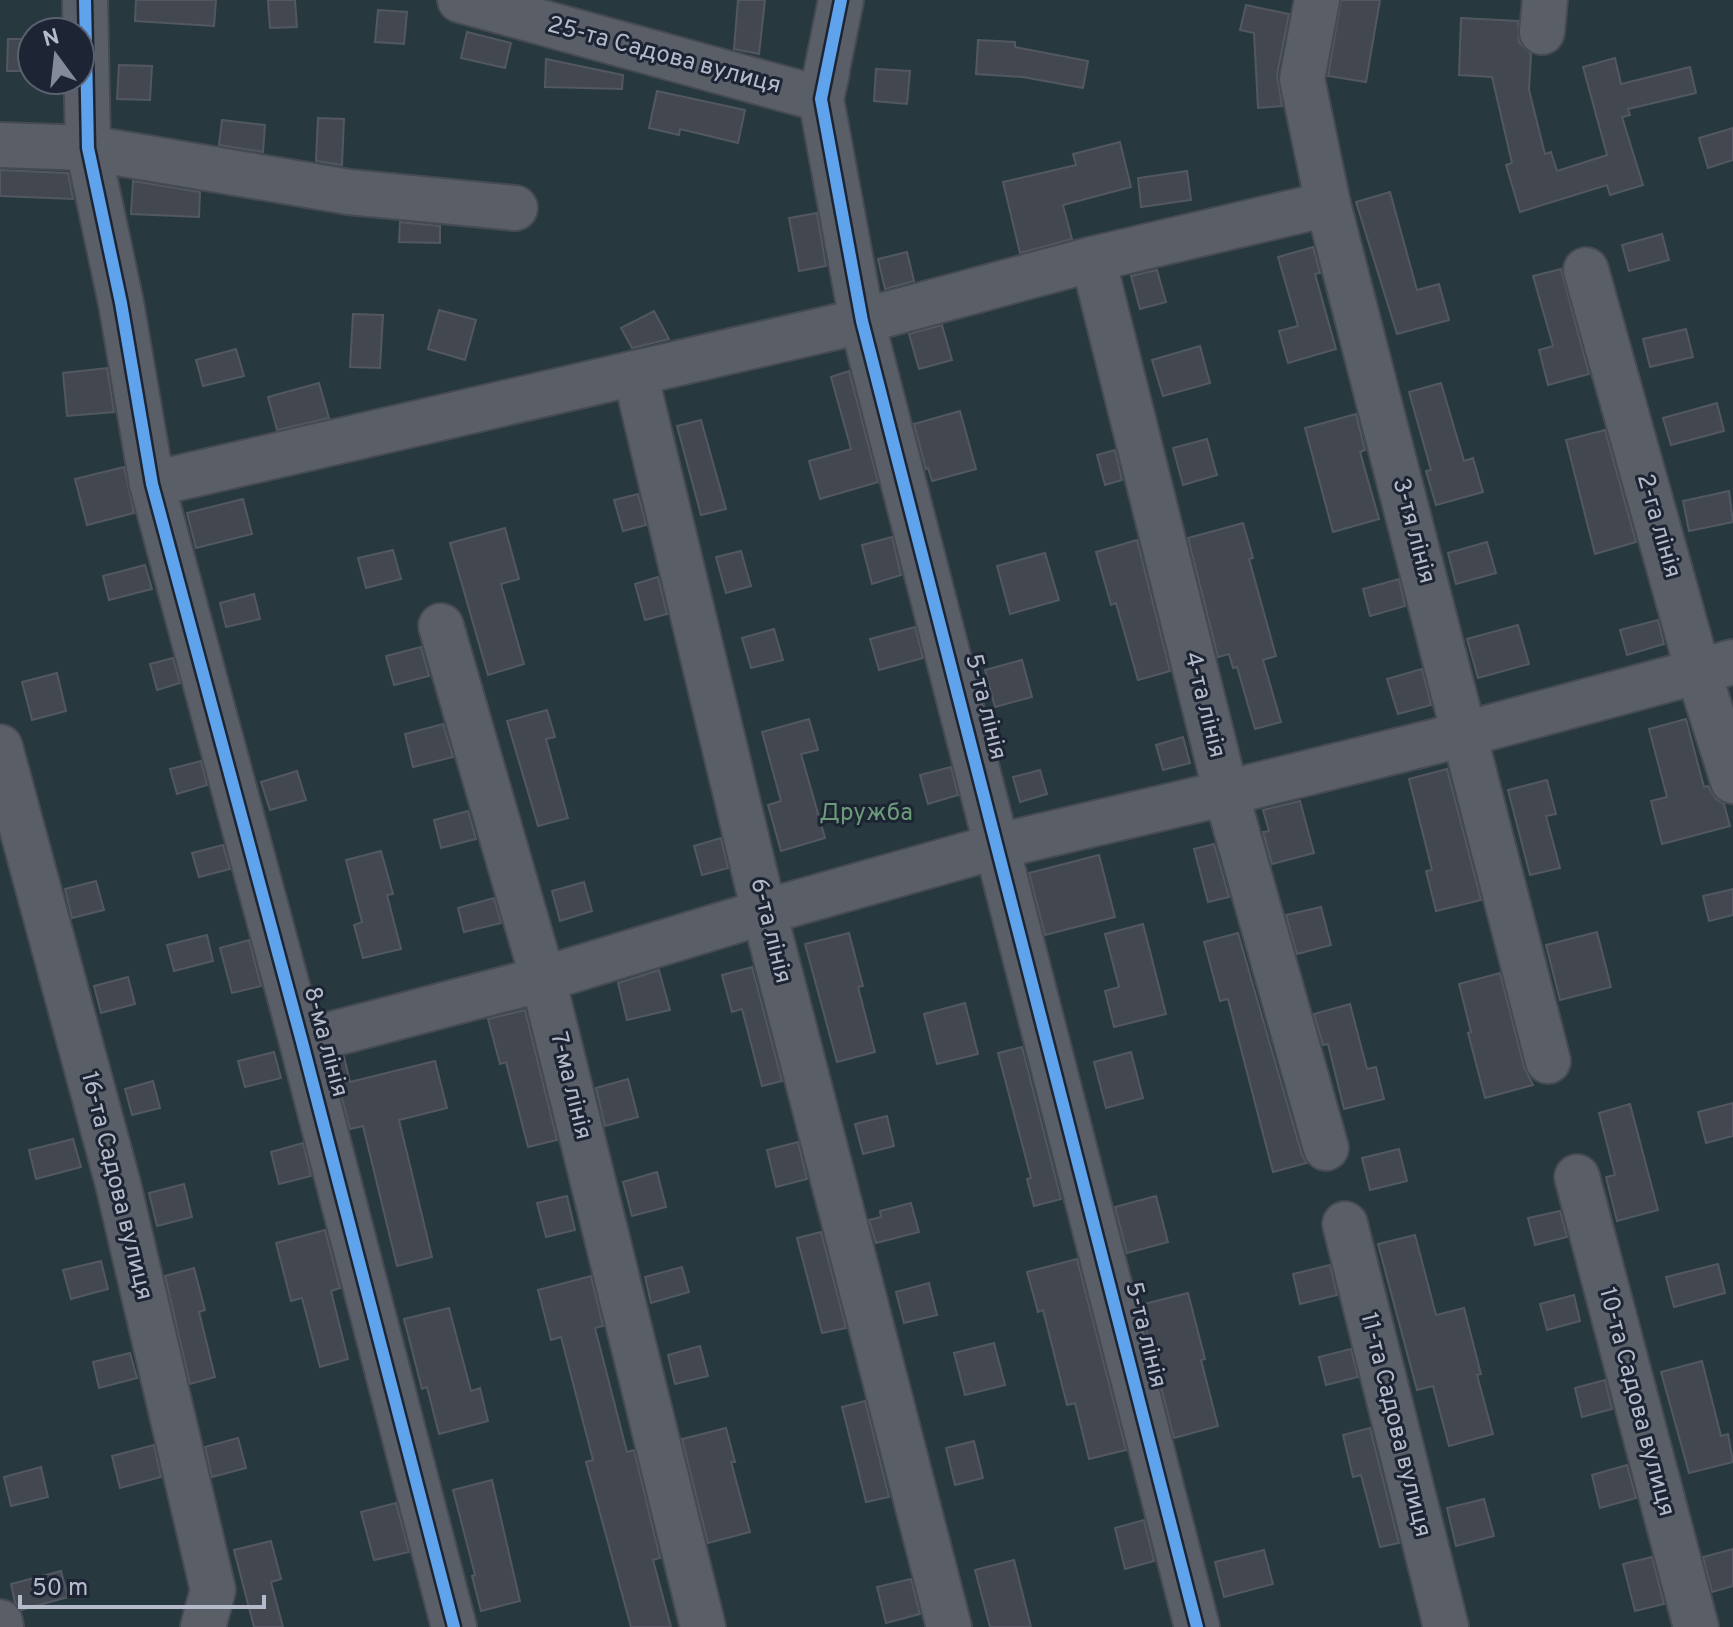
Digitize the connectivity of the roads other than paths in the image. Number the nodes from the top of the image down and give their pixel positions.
1 (85, 0) edge
2 (460, 0) edge
3 (841, 0) edge
4 (1317, 0) edge
5 (823, 92) junction
6 (0, 145) edge
7 (88, 148) junction
8 (1328, 204) junction
9 (515, 208) dead end
10 (1093, 259) junction
11 (1586, 270) dead end
12 (862, 321) junction
13 (635, 373) junction
14 (152, 484) junction
15 (441, 626) dead end
16 (1716, 667) edge
17 (1465, 734) junction
18 (0, 747) edge
19 (1733, 781) edge
20 (1226, 793) junction
21 (998, 846) junction
22 (764, 912) junction
23 (543, 979) junction
24 (302, 1042) junction
25 (1548, 1061) dead end
26 (1326, 1148) dead end
27 (1577, 1177) dead end
28 (1345, 1224) dead end
29 (452, 1620) edge
30 (203, 1627) edge
31 (703, 1627) edge
32 (949, 1627) edge
33 (1197, 1627) edge
34 (1446, 1627) edge
35 (1696, 1627) edge

1 - 7 street, 8-ма лінія
2 - 5 street, 25-та Садова вулиця
3 - 5 street
4 - 8 street, 3-тя лінія
5 - 12 street, 5-та лінія
6 - 7 street
7 - 9 street
7 - 14 street, 8-ма лінія
8 - 10 street
8 - 17 street, 3-тя лінія
10 - 12 street
10 - 20 street, 4-та лінія
11 - 16 street, 2-га лінія
12 - 13 street
12 - 21 street, 5-та лінія
13 - 14 street
13 - 22 street, 6-та лінія
14 - 24 street, 8-ма лінія
15 - 23 street, 7-ма лінія
16 - 17 street
16 - 19 street, 2-га лінія
17 - 20 street
17 - 25 street, 3-тя лінія
18 - 30 street, 16-та Садова вулиця
20 - 21 street
20 - 26 street, 4-та лінія
21 - 22 street
21 - 33 street, 5-та лінія
22 - 23 street
22 - 32 street, 6-та лінія
23 - 24 street
23 - 31 street, 7-ма лінія
24 - 29 street, 8-ма лінія
27 - 35 street, 10-та Садова вулиця
28 - 34 street, 11-та Садова вулиця

